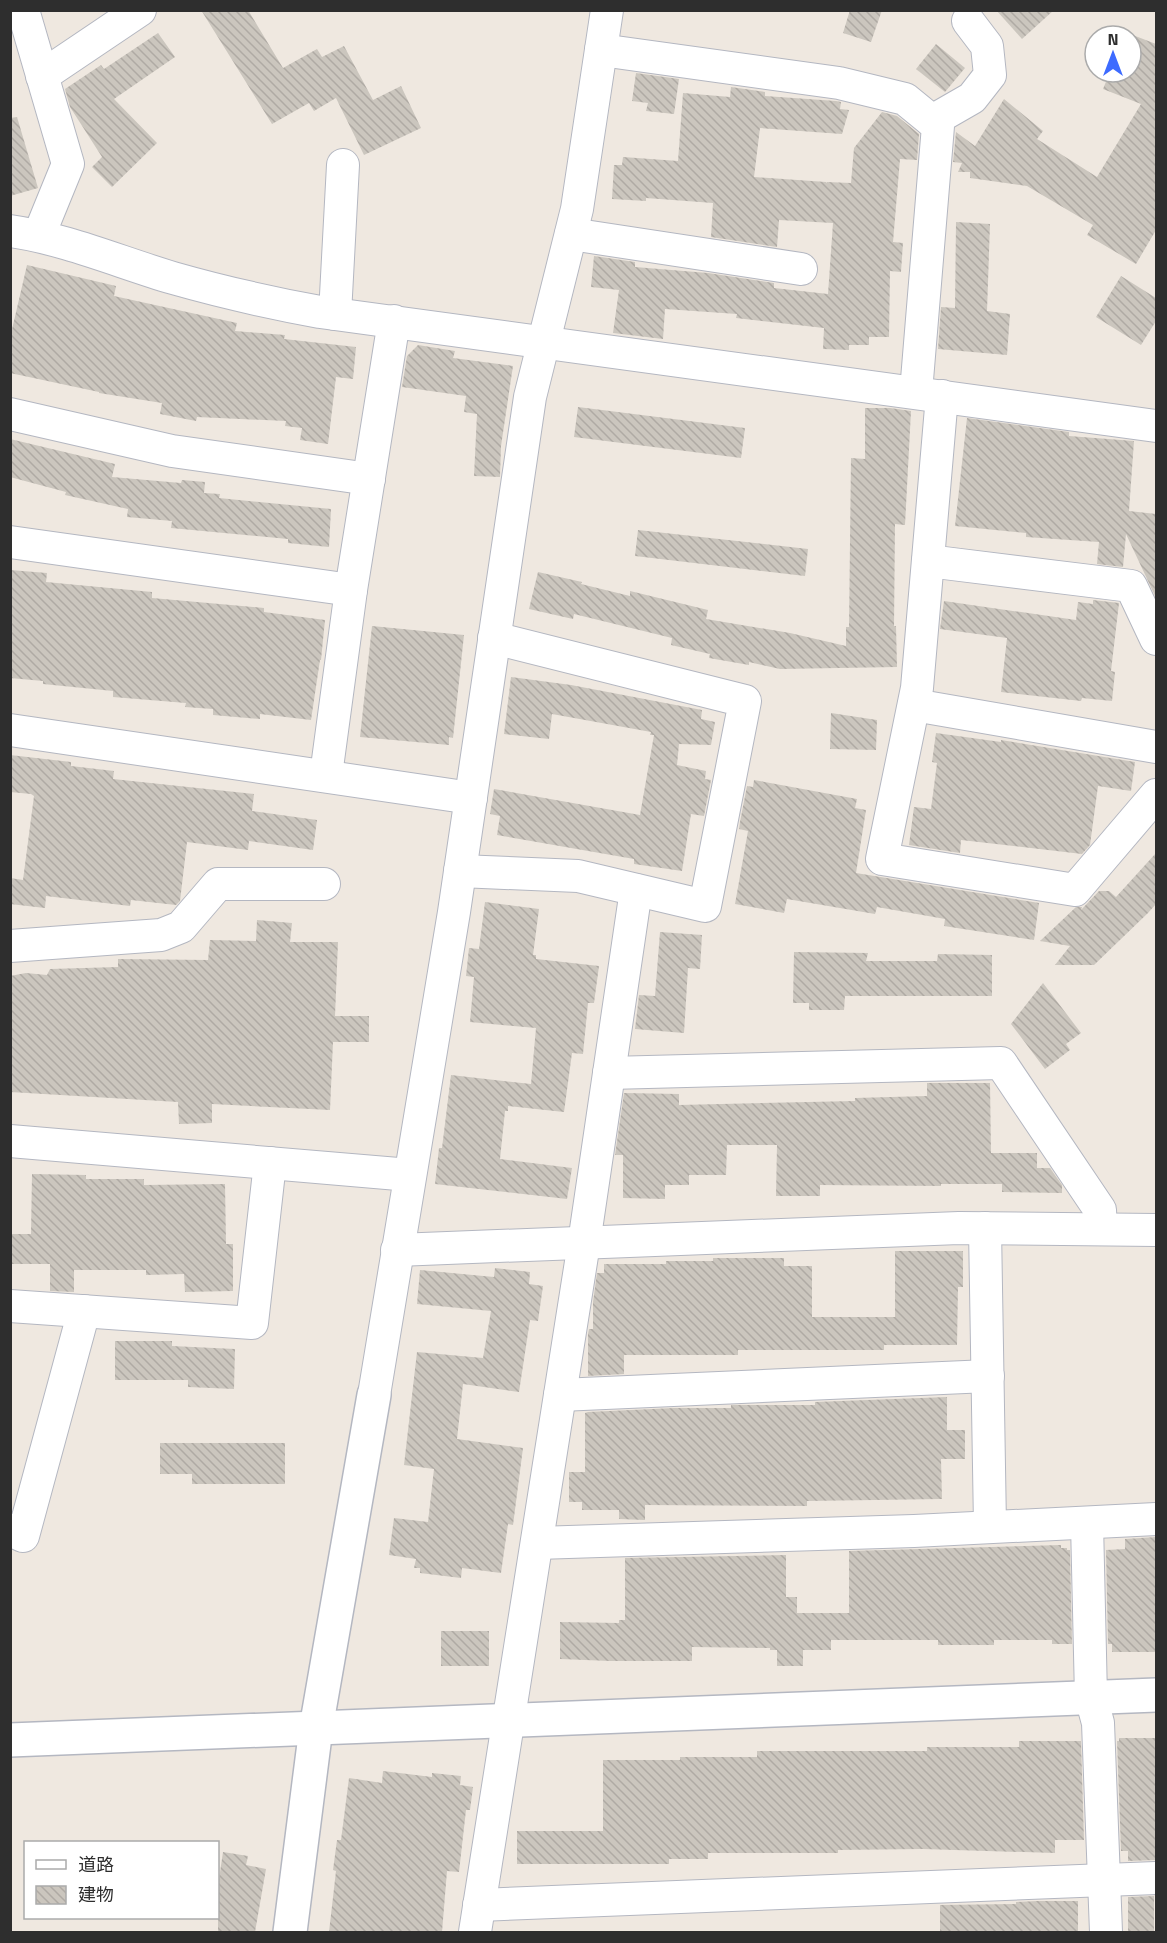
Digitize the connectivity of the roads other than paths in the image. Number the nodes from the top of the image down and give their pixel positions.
1 (23, 10) edge
2 (140, 10) edge
3 (607, 10) edge
4 (968, 21) dead end
5 (601, 50) junction
6 (42, 76) junction
7 (932, 121) junction
8 (343, 165) dead end
9 (25, 233) edge
10 (571, 234) junction
11 (801, 269) dead end
12 (335, 314) junction
13 (394, 321) junction
14 (544, 342) junction
15 (929, 394) junction
16 (10, 414) edge
17 (1156, 426) edge
18 (369, 479) junction
19 (10, 542) edge
20 (928, 561) junction
21 (351, 590) junction
22 (494, 638) junction
23 (1156, 639) edge
24 (914, 705) junction
25 (10, 730) edge
26 (1156, 747) edge
27 (326, 775) junction
28 (1156, 795) edge
29 (471, 798) junction
30 (459, 876) junction
31 (324, 884) dead end
32 (636, 890) junction
33 (10, 946) edge
34 (609, 1073) junction
35 (10, 1141) edge
36 (270, 1163) junction
37 (410, 1175) junction
38 (985, 1228) junction
39 (1101, 1229) junction
40 (1156, 1230) edge
41 (584, 1243) junction
42 (397, 1250) junction
43 (10, 1306) edge
44 (84, 1311) junction
45 (988, 1376) junction
46 (374, 1395) joint
47 (560, 1395) junction
48 (1156, 1520) edge
49 (1087, 1523) junction
50 (990, 1526) junction
51 (10, 1530) edge
52 (537, 1543) junction
53 (1156, 1695) edge
54 (1091, 1697) junction
55 (509, 1721) junction
56 (316, 1728) junction
57 (10, 1740) edge
58 (1156, 1878) edge
59 (1105, 1880) junction
60 (477, 1919) edge
61 (290, 1932) edge
62 (1106, 1932) edge

1 - 6 street
2 - 6 street
3 - 5 street
4 - 7 street
5 - 7 street
5 - 10 street
6 - 9 street
7 - 15 street
8 - 12 street
9 - 12 street
10 - 11 street
10 - 14 street
12 - 13 street
13 - 14 street
13 - 18 street
14 - 15 street
14 - 22 street
15 - 17 street
15 - 20 street
16 - 18 street
18 - 21 street
19 - 21 street
20 - 23 street
20 - 24 street
21 - 27 street
22 - 29 street
22 - 32 street
24 - 26 street
24 - 28 street
25 - 27 street
27 - 29 street
29 - 30 street
30 - 32 street
30 - 37 street
31 - 33 street
32 - 34 street
34 - 39 street
34 - 41 street
35 - 36 street
36 - 37 street
36 - 44 street
37 - 42 street
38 - 39 street
38 - 41 street
38 - 45 street
39 - 40 street
41 - 42 street
41 - 47 street
42 - 46 street
43 - 44 street
44 - 51 street
45 - 47 street
45 - 50 street
46 - 56 street
47 - 52 street
48 - 49 street
49 - 50 street
49 - 54 street
50 - 52 street
52 - 55 street
53 - 54 street
54 - 55 street
54 - 59 street
55 - 56 street
55 - 60 street
56 - 57 street
56 - 61 street
58 - 59 street
59 - 60 street
59 - 62 street

